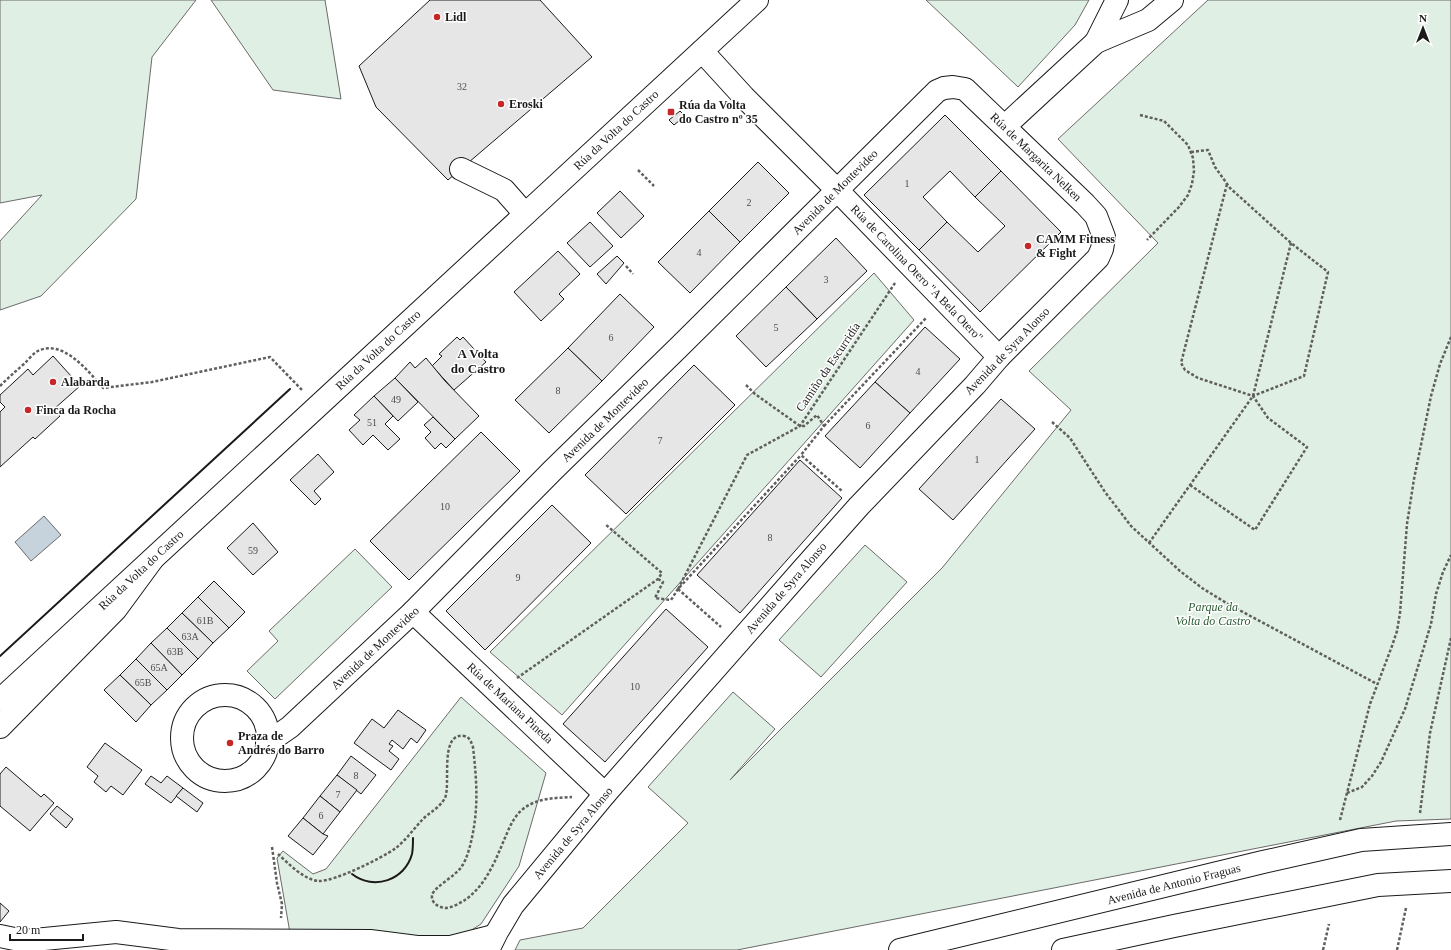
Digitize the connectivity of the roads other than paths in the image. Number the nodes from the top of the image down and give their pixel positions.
1 (757, 0) edge
2 (1117, 0) edge
3 (1172, 0) edge
4 (1138, 24) junction
5 (1096, 42) junction
6 (702, 51) junction
7 (936, 91) joint
8 (1005, 126) junction
9 (461, 169) dead end
10 (837, 190) junction
11 (525, 214) junction
12 (1098, 258) joint
13 (999, 357) junction
14 (152, 560) junction
15 (413, 612) junction
16 (0, 700) edge
17 (0, 727) edge
18 (268, 743) dead end
19 (605, 794) junction
20 (1451, 834) edge
21 (1451, 881) edge
22 (0, 936) edge
23 (491, 943) edge
24 (900, 950) edge
25 (1063, 950) edge

1 - 6 main road, Rúa da Volta do Castro
2 - 4 main road
2 - 5 main road
3 - 4 main road
4 - 5 main road
5 - 8 main road
6 - 10 main road, Rúa de Carolina Otero "A Bela Otero"
6 - 11 main road, Rúa da Volta do Castro
7 - 8 main road, Rúa de Margarita Nelken
7 - 10 main road, Avenida de Montevideo
8 - 12 main road, Rúa de Margarita Nelken
9 - 11 main road
10 - 13 main road, Rúa de Carolina Otero "A Bela Otero"
10 - 15 main road, Avenida de Montevideo
11 - 14 main road, Rúa da Volta do Castro
12 - 13 main road, Avenida de Syra Alonso
13 - 19 main road, Avenida de Syra Alonso
14 - 16 main road, Rúa da Volta do Castro
14 - 17 main road
15 - 18 main road, Avenida de Montevideo
15 - 19 main road, Rúa de Mariana Pineda
19 - 23 main road, Avenida de Syra Alonso
20 - 24 main road, Avenida de Antonio Fraguas
21 - 25 main road
22 - 23 main road

